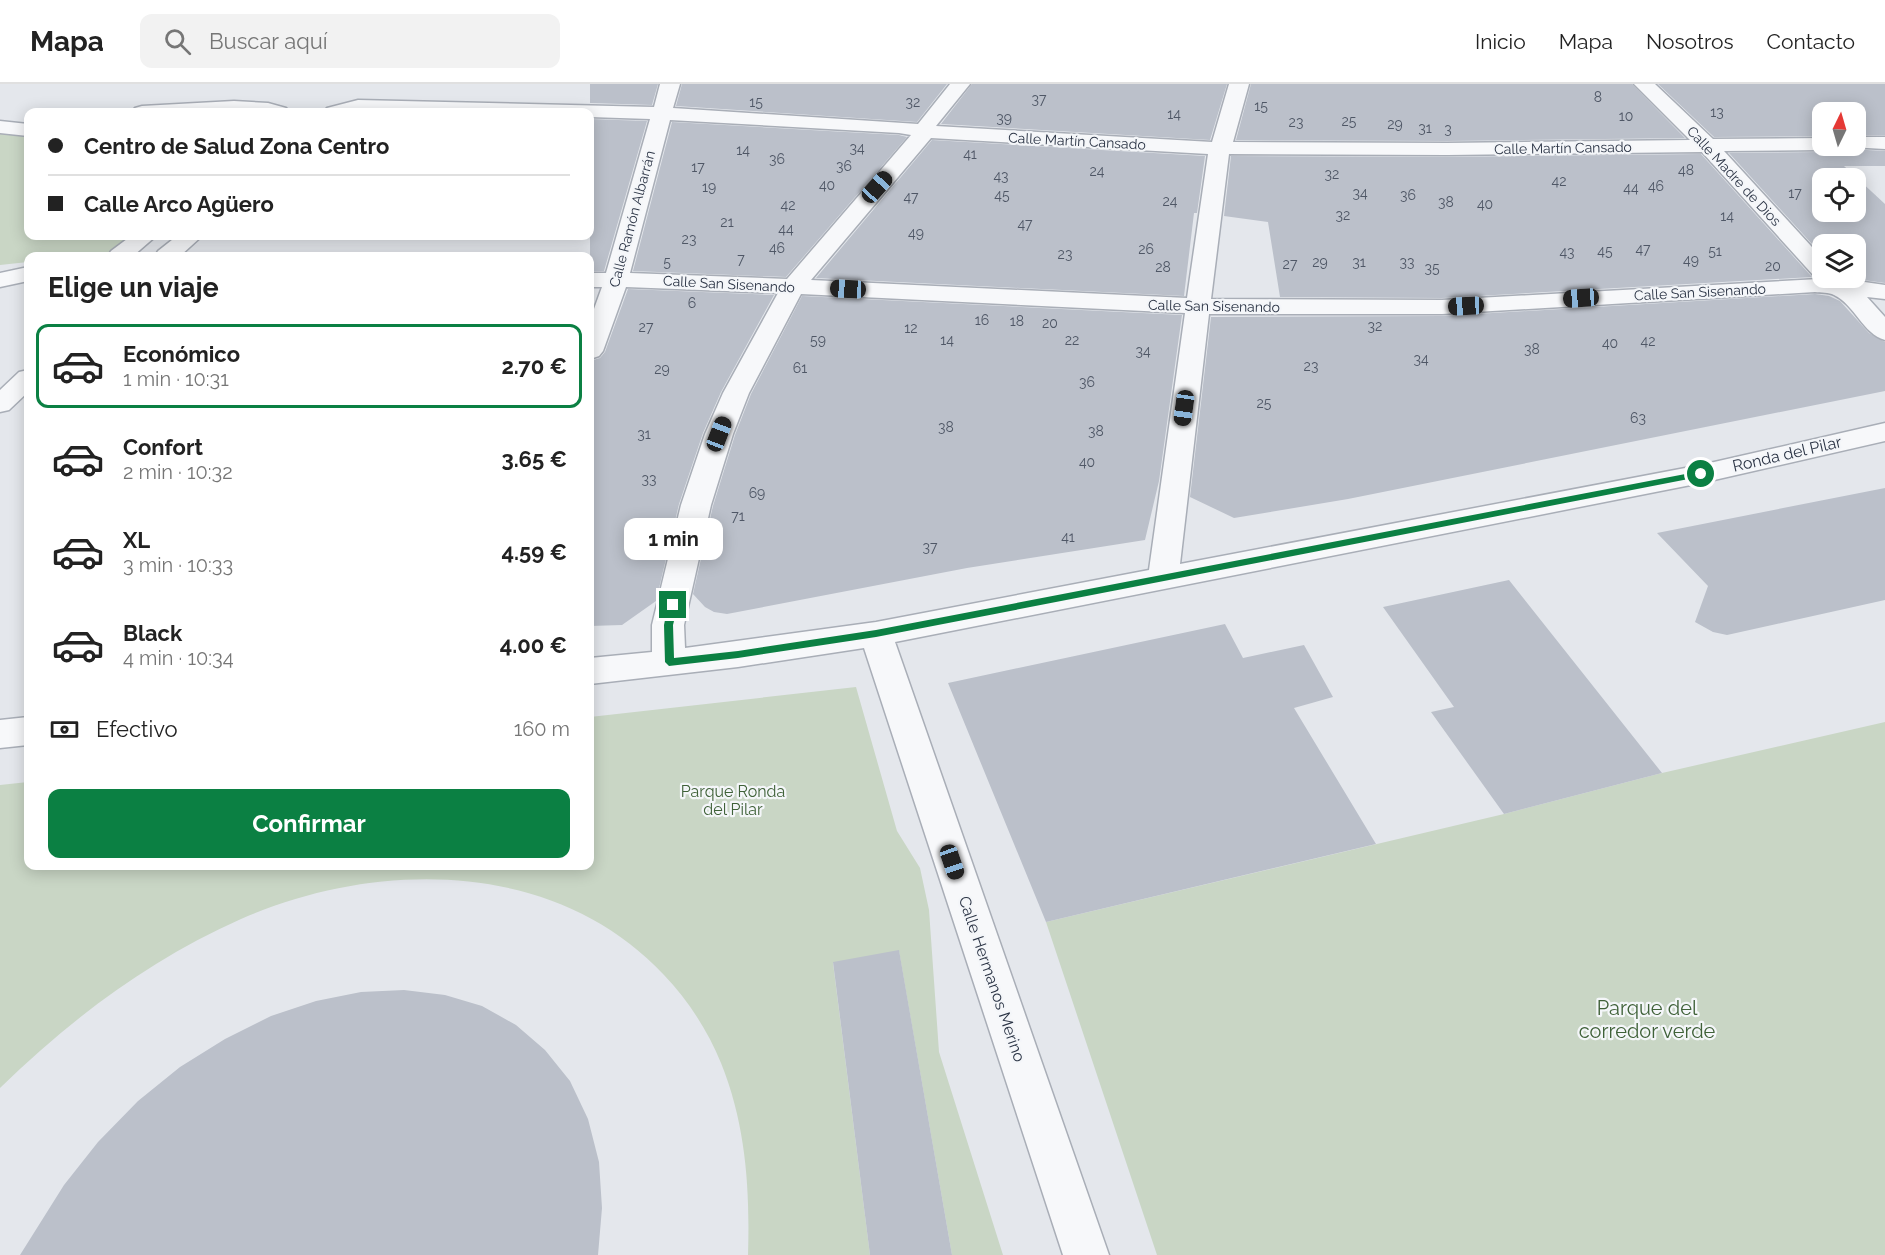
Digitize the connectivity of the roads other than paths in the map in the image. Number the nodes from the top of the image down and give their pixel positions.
1 (670, 84) edge
2 (960, 84) edge
3 (1239, 84) edge
4 (1644, 84) edge
5 (368, 89) dead end
6 (344, 108) edge
7 (351, 108) edge
8 (445, 108) edge
9 (594, 111) edge
10 (661, 113) junction
11 (9, 115) edge
12 (24, 127) edge
13 (923, 130) junction
14 (1866, 143) edge
15 (1885, 143) edge
16 (1812, 144) edge
17 (1707, 145) junction
18 (1221, 148) junction
19 (141, 240) edge
20 (186, 240) edge
21 (124, 252) edge
22 (171, 252) edge
23 (1812, 259) edge
24 (24, 275) edge
25 (0, 280) edge
26 (594, 280) edge
27 (616, 280) junction
28 (1812, 282) edge
29 (795, 287) junction
30 (1842, 288) edge
31 (1852, 288) edge
32 (1885, 292) edge
33 (1198, 307) junction
34 (1885, 332) edge
35 (594, 340) edge
36 (24, 382) edge
37 (0, 404) edge
38 (1885, 432) edge
39 (1163, 578) junction
40 (876, 634) junction
41 (669, 662) junction
42 (594, 671) edge
43 (24, 731) edge
44 (0, 734) edge
45 (1086, 1255) edge

1 - 10 street, Calle Ramón Albarrán
2 - 13 street
3 - 18 street
4 - 17 street, Calle Madre de Dios
5 - 6 street
7 - 8 street, Calle Martín Cansado
9 - 10 street, Calle Martín Cansado
10 - 13 street, Calle Martín Cansado
10 - 27 street, Calle Ramón Albarrán
11 - 12 street
13 - 18 street, Calle Martín Cansado
13 - 29 street
14 - 15 street
16 - 17 street, Calle Martín Cansado
17 - 18 street, Calle Martín Cansado
17 - 23 street, Calle Madre de Dios
18 - 33 street
19 - 21 street
20 - 22 street
24 - 25 street
26 - 27 street, Calle San Sisenando
27 - 29 street, Calle San Sisenando
27 - 35 street, Calle Ramón Albarrán
28 - 33 street, Calle San Sisenando
29 - 33 street, Calle San Sisenando
29 - 41 street
30 - 34 street, Calle Madre de Dios
31 - 32 street, Calle San Sisenando
33 - 39 street
36 - 37 street
38 - 39 street, Ronda del Pilar
39 - 40 street, Ronda del Pilar
40 - 41 street, Ronda del Pilar
40 - 45 street, Calle Hermanos Merino
41 - 42 street, Ronda del Pilar
43 - 44 street

